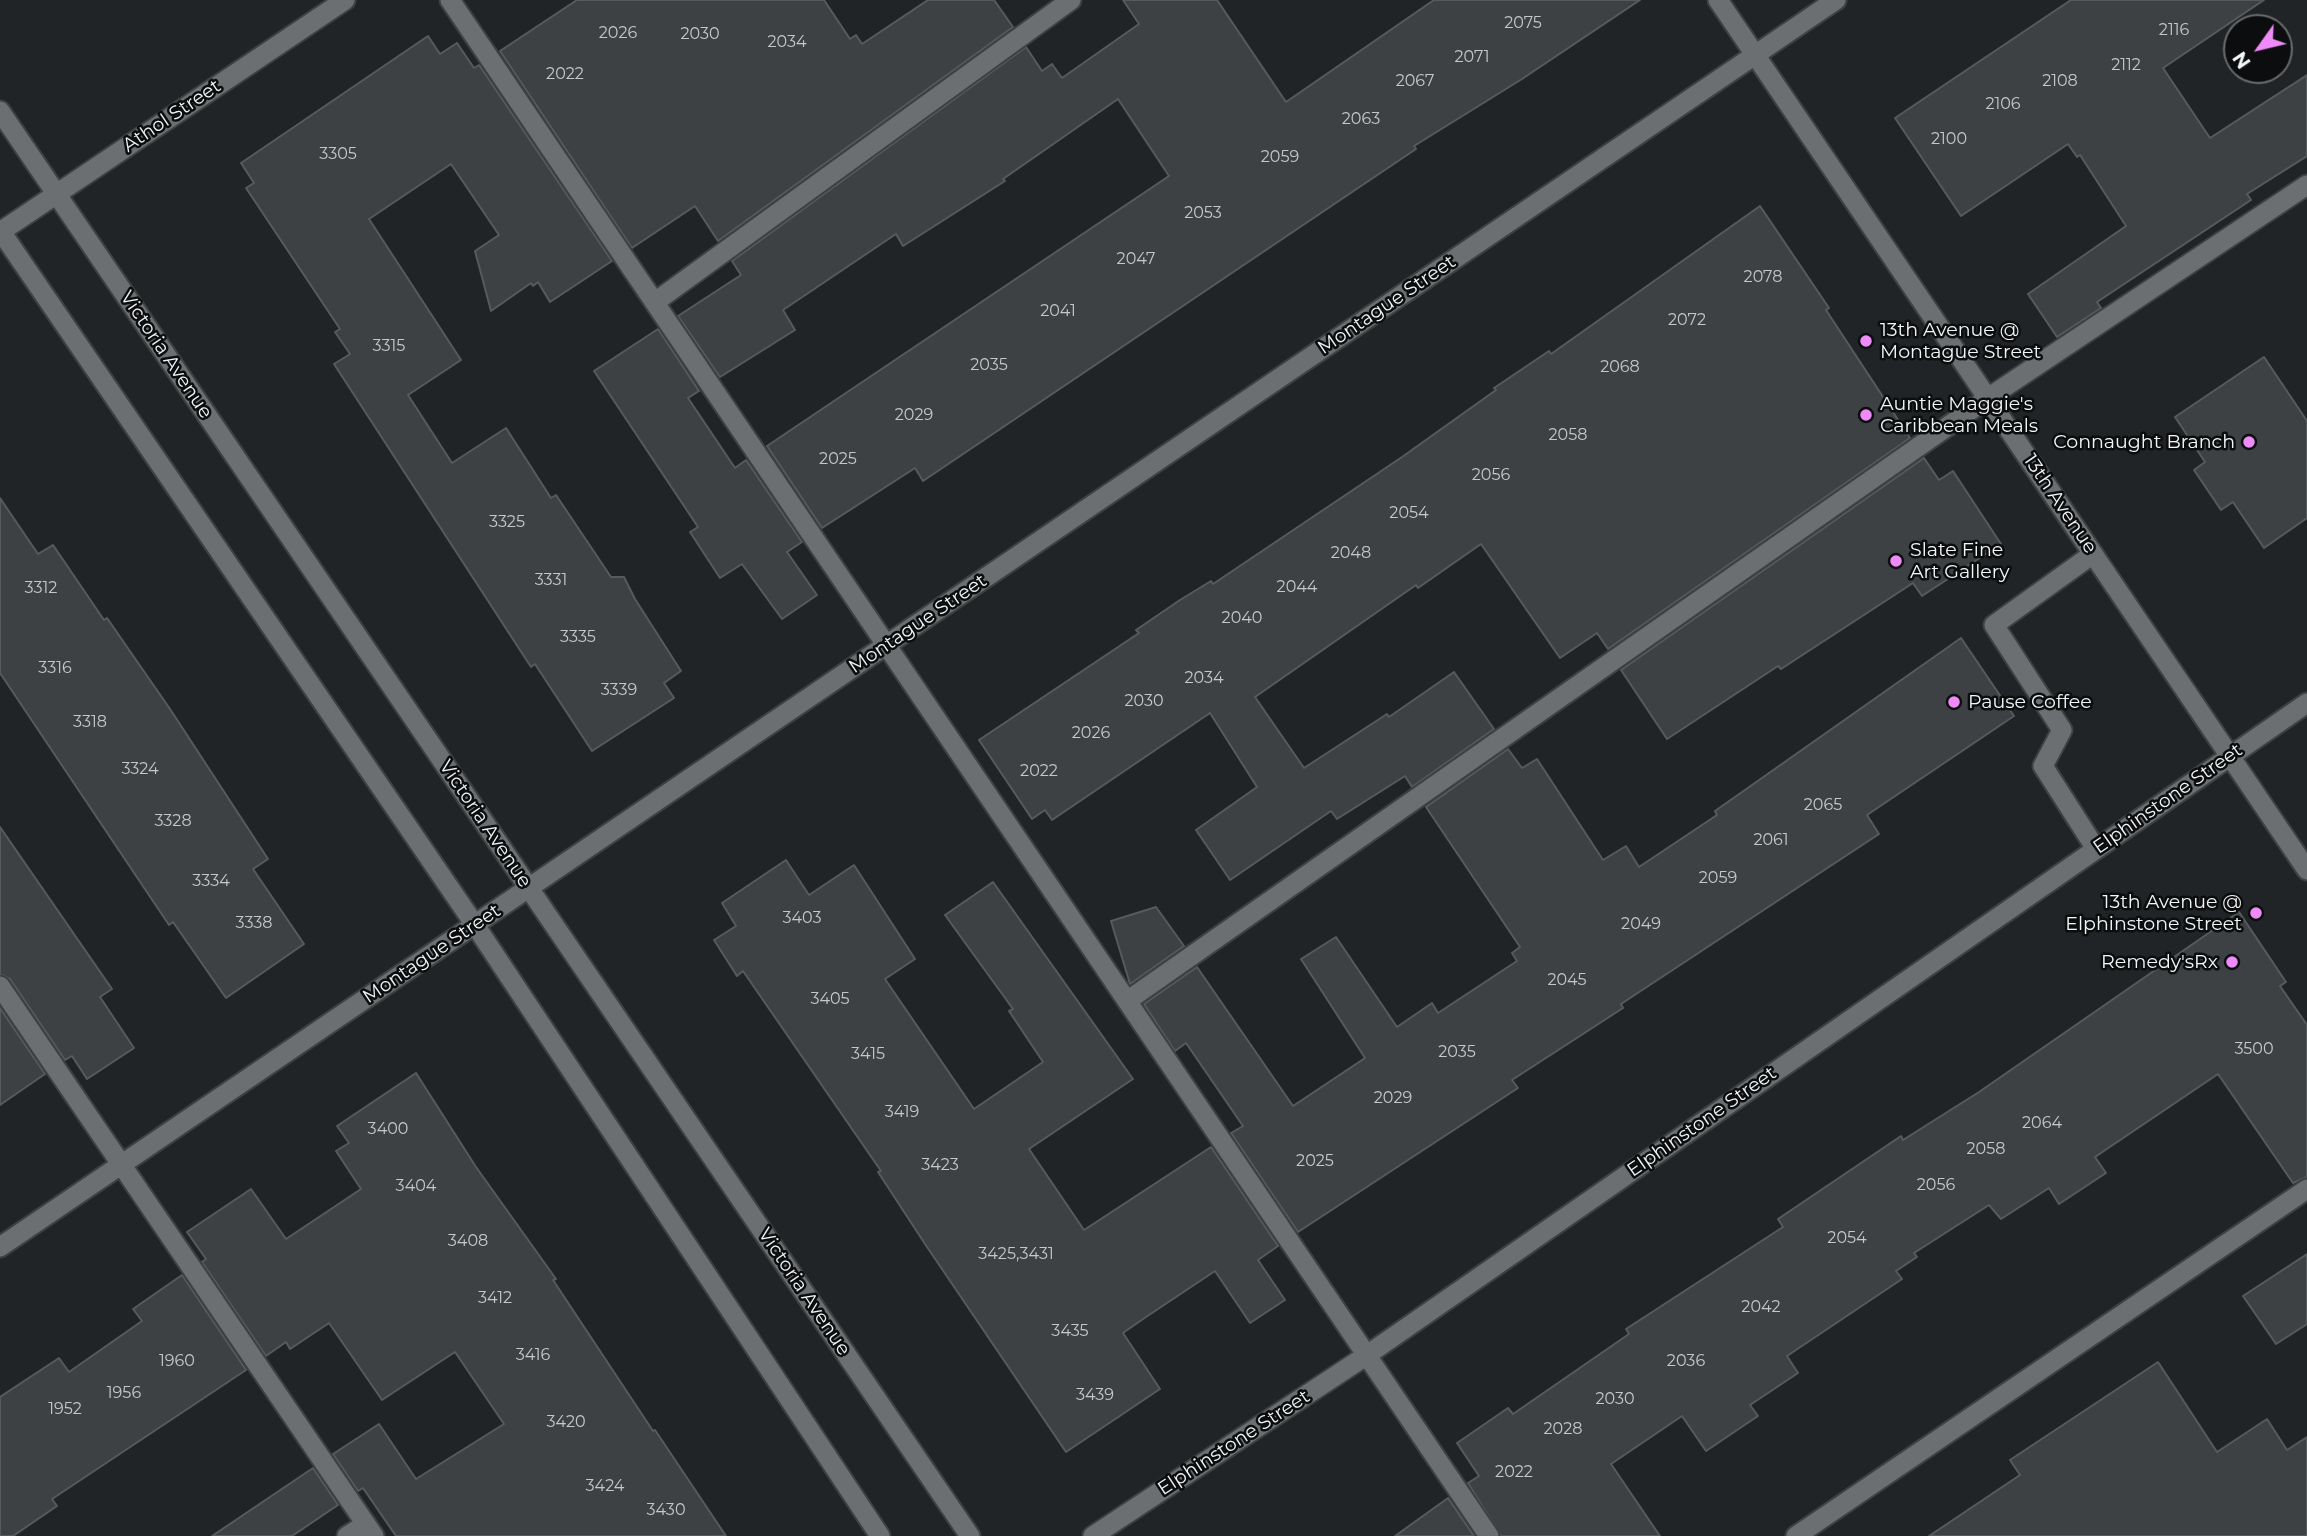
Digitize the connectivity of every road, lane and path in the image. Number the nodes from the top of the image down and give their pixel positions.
1 (345, 0) edge
2 (450, 0) edge
3 (1071, 0) edge
4 (1718, 0) edge
5 (1836, 0) edge
6 (1755, 55) junction
7 (0, 111) edge
8 (2307, 185) edge
9 (57, 194) junction
10 (0, 231) edge
11 (655, 302) junction
12 (1988, 398) junction
13 (2093, 554) junction
14 (887, 645) junction
15 (2307, 703) edge
16 (2230, 755) junction
17 (2096, 849) junction
18 (2307, 870) edge
19 (528, 888) junction
20 (475, 925) junction
21 (0, 986) edge
22 (1128, 1001) junction
23 (122, 1165) junction
24 (2307, 1189) edge
25 (0, 1247) edge
26 (1367, 1355) junction
27 (370, 1530) edge
28 (347, 1536) edge
29 (880, 1536) edge
30 (970, 1536) edge
31 (1093, 1536) edge
32 (1489, 1536) edge
33 (1796, 1536) edge

1 - 9 street, Athol Street
2 - 11 street
3 - 11 street
4 - 6 street, 13th Avenue
5 - 6 street, Montague Street
6 - 12 street, 13th Avenue
6 - 14 street, Montague Street
7 - 9 street, Victoria Avenue
8 - 12 street
9 - 10 street, Athol Street
9 - 19 street, Victoria Avenue
10 - 20 street
11 - 14 street
12 - 13 street, 13th Avenue
12 - 22 street
13 - 16 street, 13th Avenue
13 - 17 street
14 - 19 street, Montague Street
14 - 22 street
15 - 16 street, Elphinstone Street
16 - 17 street, Elphinstone Street
16 - 18 street, 13th Avenue
17 - 26 street, Elphinstone Street
19 - 20 street, Montague Street
19 - 30 street, Victoria Avenue
20 - 23 street, Montague Street
20 - 29 street
21 - 23 street
22 - 26 street
23 - 25 street, Montague Street
23 - 27 street
24 - 33 street
26 - 31 street, Elphinstone Street
26 - 32 street
27 - 28 street

